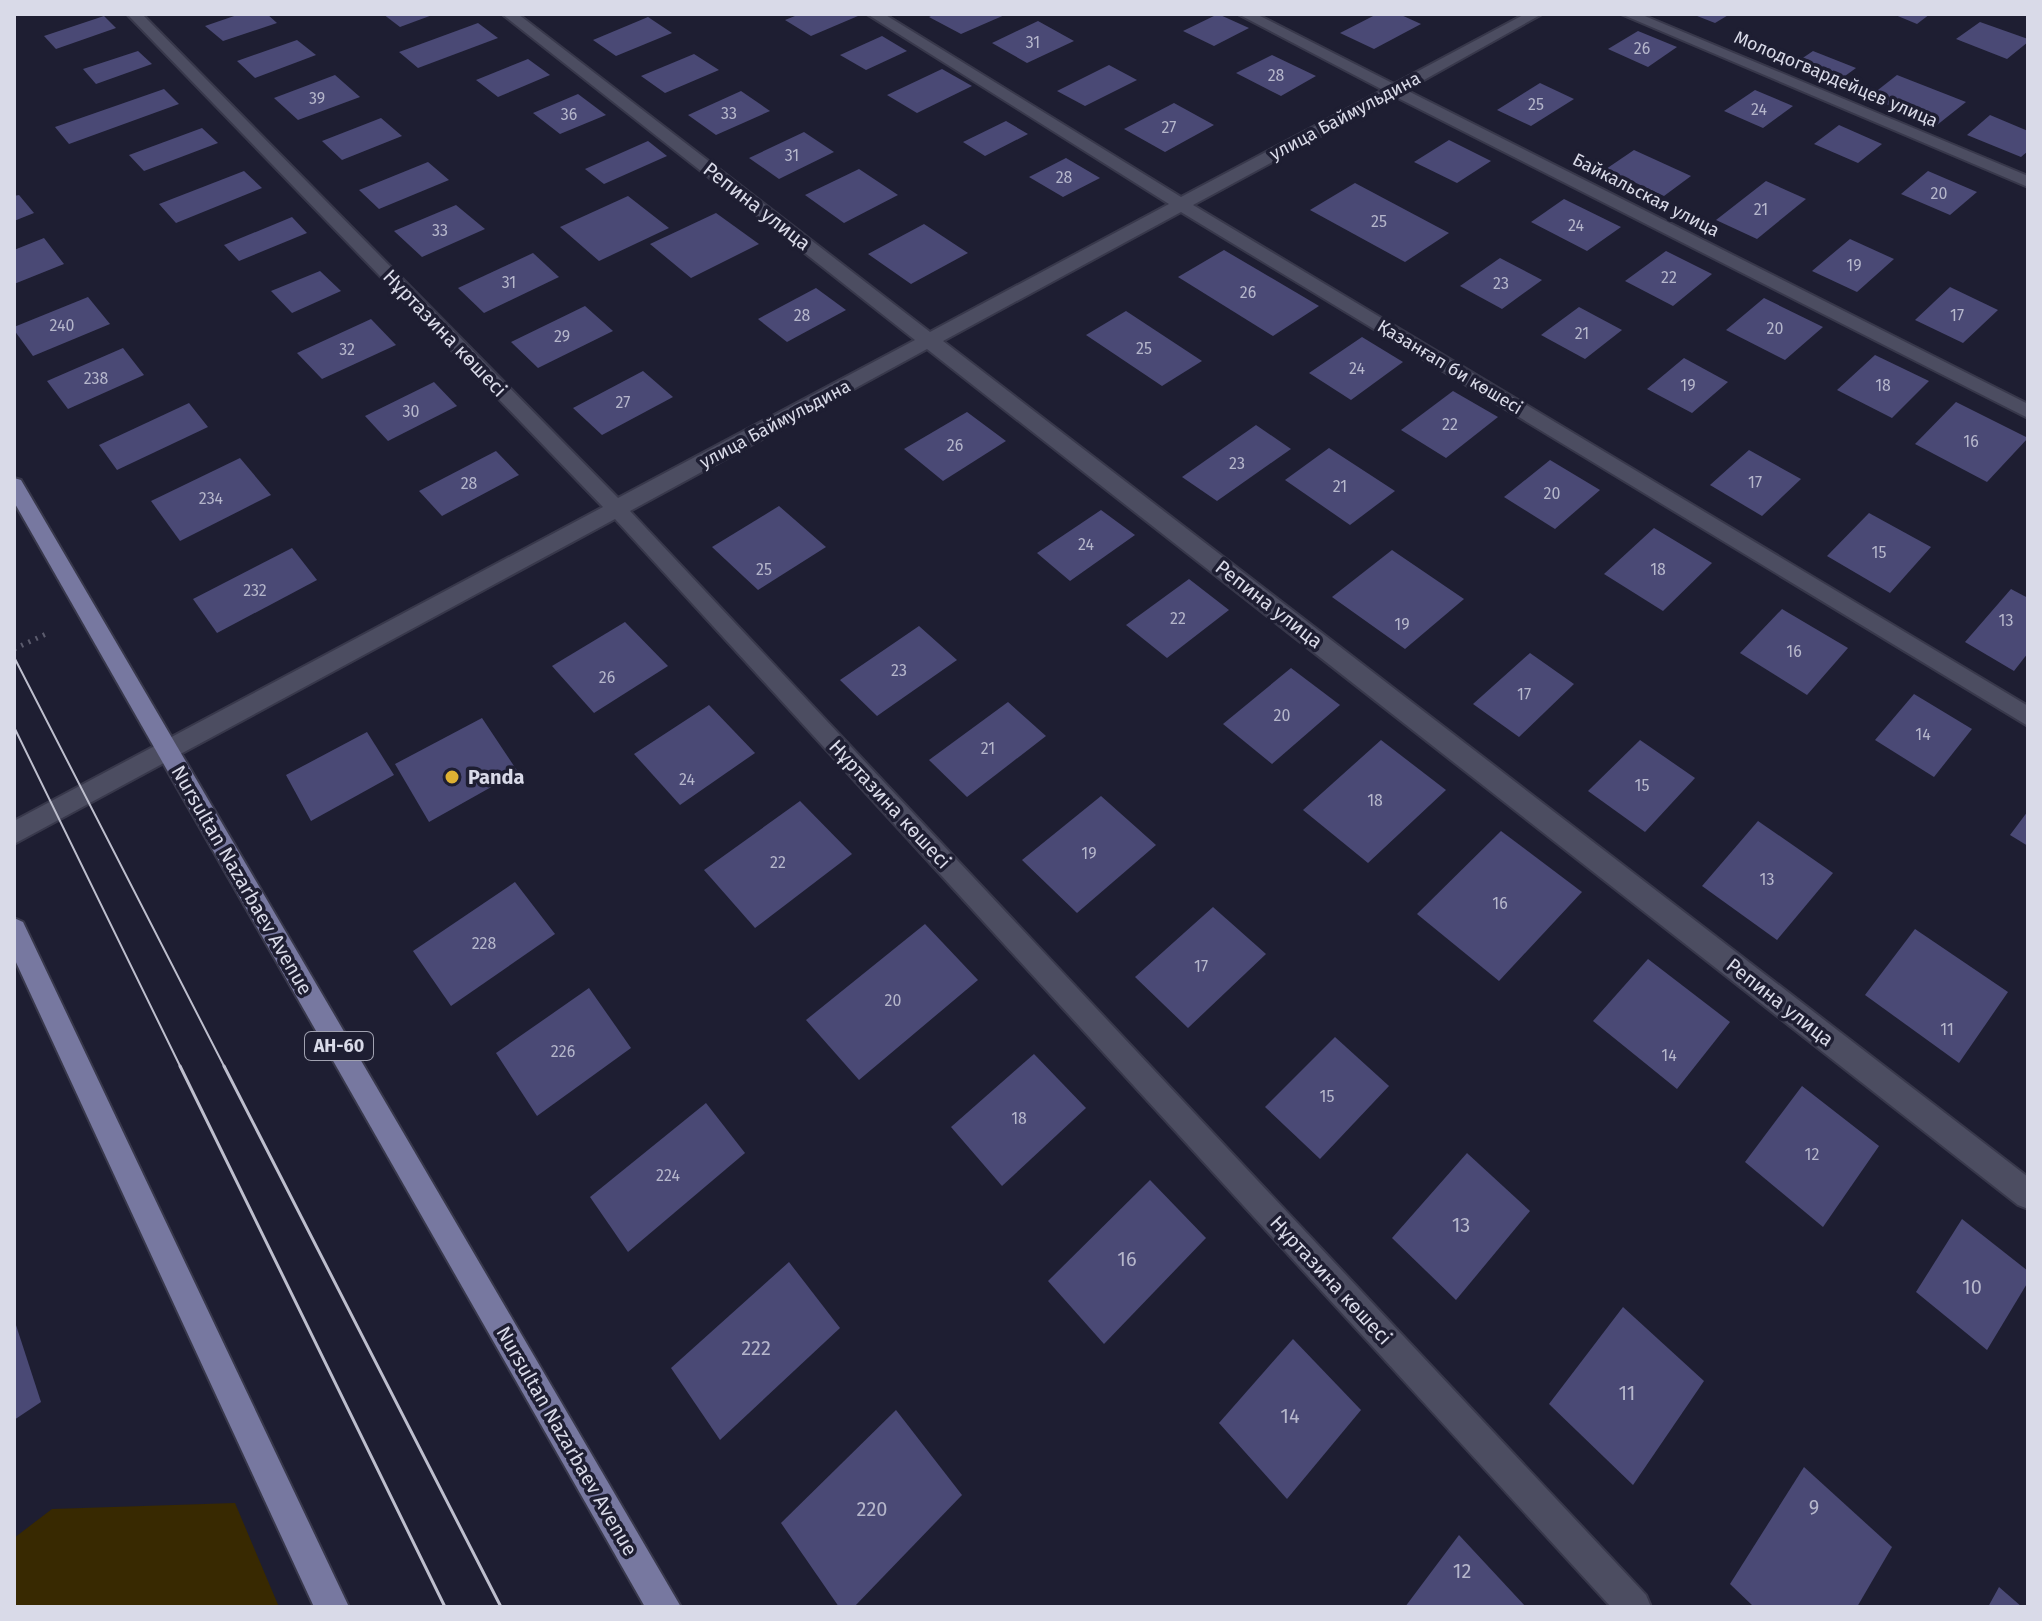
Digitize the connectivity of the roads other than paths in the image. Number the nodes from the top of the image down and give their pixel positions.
1 (134, 14) edge
2 (509, 14) edge
3 (874, 14) edge
4 (1245, 14) edge
5 (1535, 14) edge
6 (1628, 14) edge
7 (1395, 90) junction
8 (2028, 182) edge
9 (1182, 205) junction
10 (930, 340) junction
11 (2028, 412) edge
12 (14, 485) edge
13 (617, 509) junction
14 (2028, 717) edge
15 (168, 751) junction
16 (14, 833) edge
17 (14, 930) edge
18 (2028, 1195) edge
19 (332, 1607) edge
20 (664, 1607) edge
21 (1634, 1607) edge

1 - 13 street, Нұртазина көшесі
2 - 10 street, Репина улица
3 - 9 street, Қазанғап би көшесі
4 - 7 street, Байкальская улица
5 - 7 street, улица Баймульдина
6 - 8 street, Молодогвардейцев улица
7 - 9 street, улица Баймульдина
7 - 11 street, Байкальская улица
9 - 10 street, улица Баймульдина
9 - 14 street, Қазанғап би көшесі
10 - 13 street, улица Баймульдина
10 - 18 street, Репина улица
12 - 15 main road, Nursultan Nazarbaev Avenue / АН-60
13 - 15 street, улица Баймульдина
13 - 21 street, Нұртазина көшесі
15 - 16 street, улица Баймульдина
15 - 20 main road, Nursultan Nazarbaev Avenue / АН-60
17 - 19 main road

